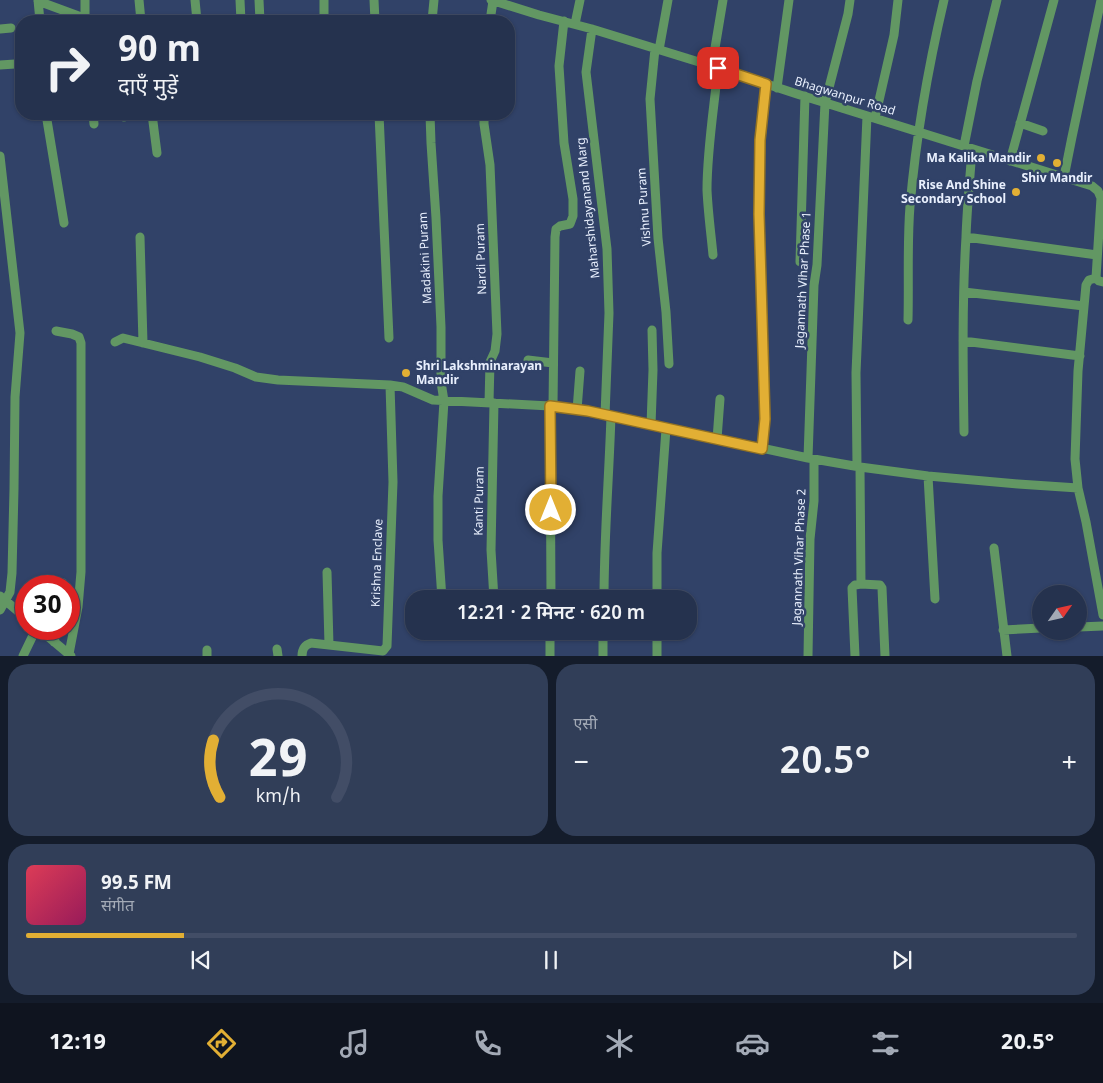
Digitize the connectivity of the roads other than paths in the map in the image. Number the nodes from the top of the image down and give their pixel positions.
1 (38, 0) edge
2 (85, 0) edge
3 (139, 0) edge
4 (195, 0) edge
5 (240, 0) edge
6 (259, 0) edge
7 (324, 0) edge
8 (374, 0) edge
9 (434, 0) edge
10 (580, 0) edge
11 (668, 0) edge
12 (723, 0) edge
13 (789, 0) edge
14 (850, 0) edge
15 (898, 0) edge
16 (944, 0) edge
17 (997, 0) edge
18 (1054, 0) edge
19 (1102, 0) edge
20 (495, 1) edge
21 (39, 15) edge
22 (73, 15) edge
23 (85, 15) edge
24 (140, 15) edge
25 (196, 15) edge
26 (241, 15) edge
27 (260, 15) edge
28 (324, 15) edge
29 (375, 15) edge
30 (433, 15) edge
31 (492, 15) edge
32 (564, 21) junction
33 (574, 24) junction
34 (12, 28) dead end
35 (0, 29) edge
36 (592, 29) junction
37 (657, 49) junction
38 (15, 64) dead end
39 (0, 65) edge
40 (715, 67) junction
41 (766, 84) junction
42 (777, 88) junction
43 (805, 96) junction
44 (825, 103) junction
45 (871, 117) junction
46 (47, 120) edge
47 (94, 120) edge
48 (153, 120) edge
49 (380, 120) edge
50 (430, 120) edge
51 (484, 120) edge
52 (1020, 123) junction
53 (94, 124) dead end
54 (918, 131) junction
55 (1044, 131) dead end
56 (968, 148) junction
57 (157, 153) dead end
58 (0, 156) edge
59 (1010, 161) junction
60 (1064, 177) junction
61 (64, 223) dead end
62 (140, 237) dead end
63 (966, 237) junction
64 (713, 255) dead end
65 (1097, 255) junction
66 (800, 262) dead end
67 (1100, 280) edge
68 (964, 292) junction
69 (1084, 306) junction
70 (908, 320) dead end
71 (652, 330) dead end
72 (56, 331) dead end
73 (389, 338) dead end
74 (963, 341) junction
75 (115, 342) dead end
76 (143, 343) junction
77 (1080, 356) junction
78 (528, 360) dead end
79 (553, 363) junction
80 (669, 364) dead end
81 (580, 372) dead end
82 (390, 384) junction
83 (720, 399) dead end
84 (444, 401) junction
85 (492, 403) junction
86 (551, 407) junction
87 (577, 410) junction
88 (608, 416) junction
89 (651, 425) junction
90 (666, 429) junction
91 (964, 432) dead end
92 (718, 440) junction
93 (762, 449) junction
94 (811, 459) junction
95 (859, 466) junction
96 (928, 476) junction
97 (1078, 488) junction
98 (994, 548) dead end
99 (327, 572) dead end
100 (861, 584) junction
101 (441, 590) edge
102 (493, 590) edge
103 (551, 590) edge
104 (604, 590) edge
105 (657, 590) edge
106 (3, 598) edge
107 (935, 599) dead end
108 (15, 608) edge
109 (0, 610) edge
110 (1103, 615) edge
111 (1103, 626) edge
112 (1088, 627) edge
113 (1032, 628) edge
114 (1003, 630) junction
115 (31, 640) edge
116 (51, 640) edge
117 (550, 640) edge
118 (603, 640) edge
119 (657, 640) edge
120 (54, 642) joint
121 (329, 645) junction
122 (70, 655) edge
123 (23, 656) edge
124 (302, 656) edge
125 (550, 656) edge
126 (603, 656) edge
127 (657, 656) edge
128 (808, 656) edge
129 (855, 656) edge
130 (885, 656) edge
131 (1007, 656) edge

1 - 21 street
1 - 22 street
2 - 23 street
3 - 24 street
4 - 25 street
5 - 26 street
6 - 27 street
7 - 28 street
8 - 29 street
9 - 30 street
10 - 33 street
11 - 37 street, Vishnu Puram
12 - 40 street
13 - 42 street
14 - 44 street, Jagannath Vihar Phase 1
15 - 45 street
16 - 54 street
17 - 56 street
18 - 52 street
19 - 60 street
20 - 31 street
20 - 32 street, Bhagwanpur Road
32 - 33 street, Bhagwanpur Road
32 - 79 street
33 - 36 street, Bhagwanpur Road
34 - 35 street
36 - 37 street, Bhagwanpur Road
36 - 88 street, Maharshidayanand Marg
37 - 40 street, Bhagwanpur Road
37 - 80 street, Vishnu Puram
38 - 39 street
40 - 41 street, Bhagwanpur Road
40 - 64 street
41 - 42 street, Bhagwanpur Road
41 - 93 street
42 - 43 street, Bhagwanpur Road
43 - 44 street, Bhagwanpur Road
43 - 66 street
44 - 45 street, Bhagwanpur Road
44 - 94 street, Jagannath Vihar Phase 1
45 - 54 street, Bhagwanpur Road
45 - 95 street
46 - 61 street
47 - 53 street
48 - 57 street
49 - 73 street
50 - 84 street, Madakini Puram
51 - 85 street, Nardi Puram
52 - 55 street
52 - 59 street
54 - 56 street, Bhagwanpur Road
54 - 70 street
56 - 59 street, Bhagwanpur Road
56 - 63 street
58 - 106 street
59 - 60 street, Bhagwanpur Road
60 - 65 street, Bhagwanpur Road
62 - 76 street
63 - 65 street
63 - 68 street
65 - 67 street, Bhagwanpur Road
67 - 69 street
68 - 69 street
68 - 74 street
69 - 77 street
71 - 89 street
72 - 122 street
74 - 77 street
74 - 91 street
75 - 76 street
76 - 82 street
77 - 97 street
78 - 79 street
79 - 86 street
81 - 87 street
82 - 84 street
82 - 121 street, Krishna Enclave
83 - 92 street
84 - 85 street
84 - 101 street, Madakini Puram
85 - 86 street
85 - 102 street, Kanti Puram
86 - 87 street
86 - 103 street
87 - 88 street
88 - 89 street
88 - 104 street, Maharshidayanand Marg
89 - 90 street
90 - 92 street
90 - 105 street
92 - 93 street
93 - 94 street
94 - 95 street
94 - 128 street, Jagannath Vihar Phase 2
95 - 96 street
95 - 100 street
96 - 97 street
96 - 107 street
97 - 110 street
98 - 114 street
99 - 121 street
100 - 129 street
100 - 130 street
106 - 108 street
106 - 109 street
111 - 112 street
113 - 114 street
114 - 131 street
115 - 123 street
116 - 120 street
117 - 125 street
118 - 126 street
119 - 127 street
120 - 122 street
121 - 124 street, Krishna Enclave

